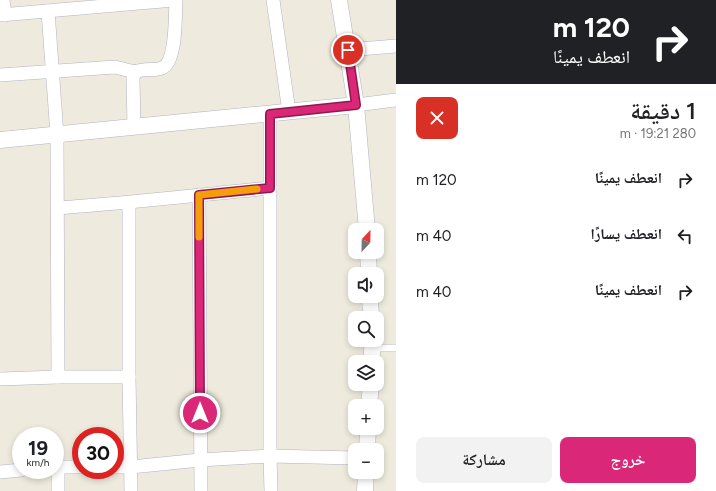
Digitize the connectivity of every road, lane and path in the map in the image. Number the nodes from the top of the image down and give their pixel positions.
1 (3, 0) edge
2 (175, 0) edge
3 (273, 0) edge
4 (339, 0) edge
5 (140, 1) edge
6 (48, 11) junction
7 (2, 15) edge
8 (396, 46) edge
9 (348, 50) junction
10 (52, 70) junction
11 (135, 72) junction
12 (0, 75) edge
13 (396, 100) edge
14 (356, 105) junction
15 (289, 112) junction
16 (270, 114) junction
17 (134, 127) junction
18 (57, 135) junction
19 (0, 140) edge
20 (270, 188) junction
21 (199, 195) junction
22 (129, 203) junction
23 (58, 208) junction
24 (366, 223) edge
25 (396, 348) edge
26 (372, 350) edge
27 (58, 377) junction
28 (129, 377) junction
29 (0, 379) edge
30 (270, 456) junction
31 (348, 458) edge
32 (200, 460) junction
33 (124, 467) edge
34 (131, 467) junction
35 (12, 471) edge
36 (0, 472) edge
37 (57, 479) edge
38 (366, 479) edge
39 (58, 491) edge
40 (131, 491) edge
41 (201, 491) edge
42 (271, 491) edge
43 (365, 491) edge

1 - 7 street
2 - 5 street
2 - 11 street
3 - 15 street
4 - 9 street
5 - 6 street
6 - 7 street
6 - 10 street
8 - 9 street
9 - 14 street
10 - 11 street
10 - 12 street
10 - 18 street
11 - 17 street
13 - 14 street
14 - 15 street
14 - 24 street
15 - 16 street
16 - 17 street
16 - 20 street
17 - 18 street
18 - 19 street
18 - 23 street
20 - 21 street
20 - 30 street
21 - 22 street
21 - 32 street
22 - 23 street
22 - 28 street
23 - 27 street
25 - 26 lane
27 - 28 street
27 - 29 street
28 - 34 street
30 - 31 street
30 - 32 street
30 - 42 street
32 - 34 street
32 - 41 street
33 - 34 street
34 - 40 street
35 - 36 street
37 - 39 street
38 - 43 street

